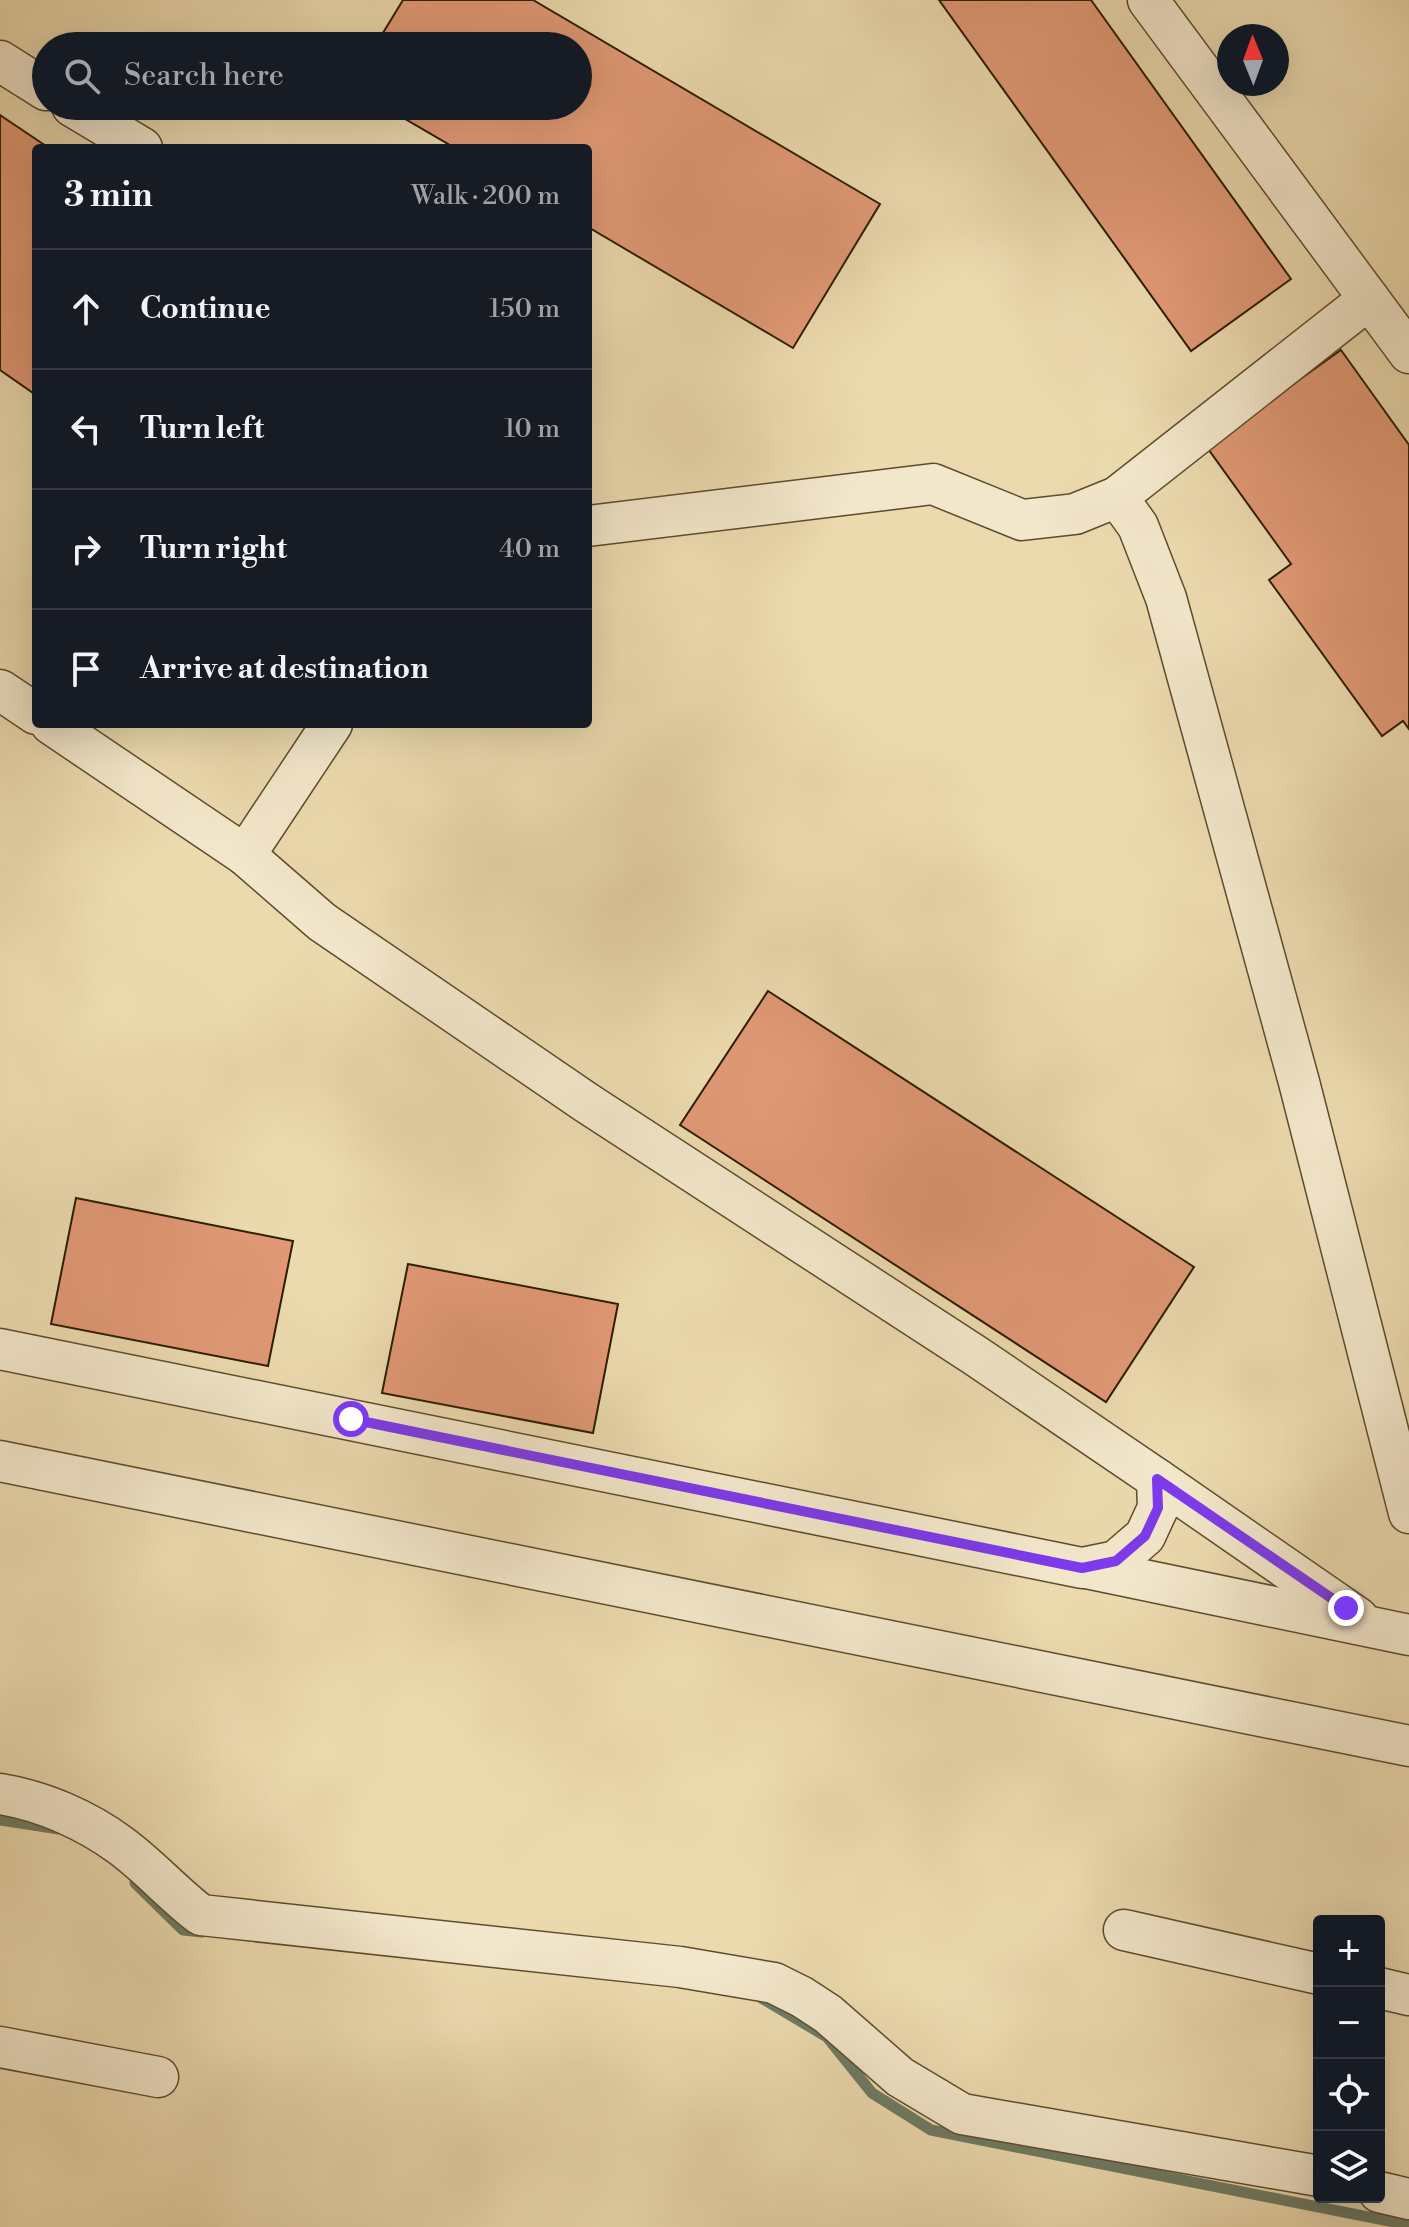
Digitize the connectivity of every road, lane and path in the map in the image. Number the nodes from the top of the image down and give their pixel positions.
1 (1157, 6) edge
2 (0, 61) edge
3 (32, 81) edge
4 (95, 120) edge
5 (135, 144) edge
6 (1369, 299) junction
7 (1409, 353) edge
8 (1117, 497) junction
9 (592, 526) edge
10 (0, 690) edge
11 (32, 711) edge
12 (57, 728) edge
13 (329, 728) edge
14 (245, 855) junction
15 (0, 1349) edge
16 (0, 1461) edge
17 (1157, 1479) junction
18 (1409, 1513) edge
19 (1082, 1568) junction
20 (1409, 1603) edge
21 (1390, 1632) edge
22 (1409, 1746) edge
23 (0, 1794) edge
24 (1124, 1930) dead end
25 (1313, 1973) edge
26 (1385, 1989) edge
27 (1409, 1995) edge
28 (0, 2047) edge
29 (158, 2077) dead end
30 (1313, 2175) edge
31 (1385, 2193) edge
32 (1409, 2199) edge

1 - 6 street
2 - 3 street
4 - 5 street
6 - 7 street
6 - 8 street
8 - 9 street
8 - 18 street
10 - 11 street
12 - 14 street
13 - 14 street
14 - 17 street
15 - 19 street
16 - 22 street
17 - 19 street
17 - 21 street
19 - 21 street
20 - 21 street
23 - 30 street
24 - 25 street
26 - 27 street
28 - 29 street
31 - 32 street

